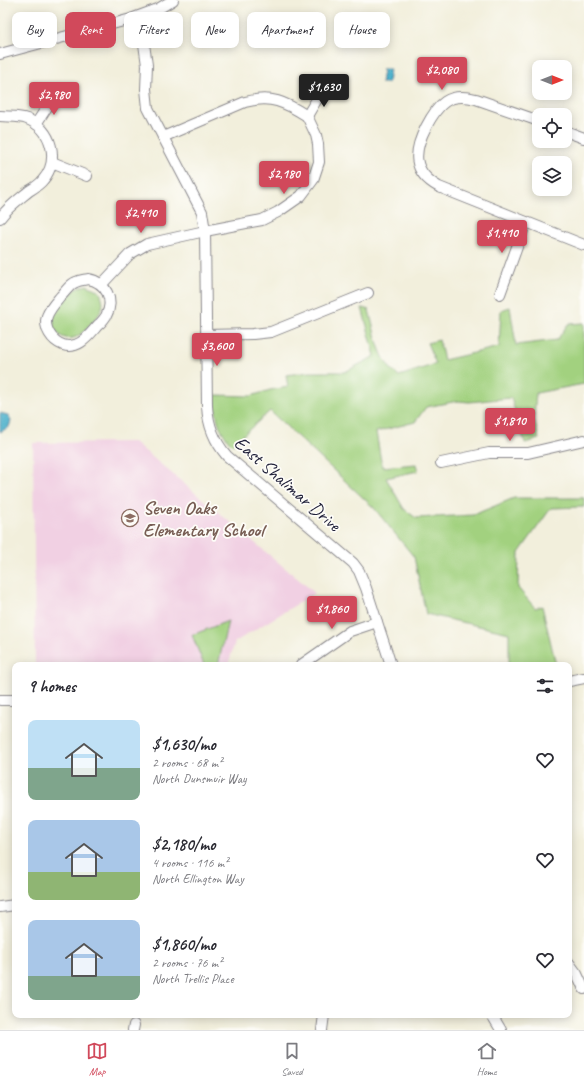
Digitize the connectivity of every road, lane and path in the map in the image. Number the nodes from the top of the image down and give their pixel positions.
1 (173, 0) edge
2 (150, 12) edge
3 (124, 20) edge
4 (145, 48) edge
5 (0, 54) edge
6 (323, 89) dead end
7 (56, 96) dead end
8 (0, 116) edge
9 (307, 116) junction
10 (532, 119) edge
11 (36, 124) junction
12 (572, 134) edge
13 (163, 137) junction
14 (584, 138) edge
15 (52, 162) junction
16 (87, 176) dead end
17 (0, 218) edge
18 (526, 222) junction
19 (205, 231) junction
20 (584, 245) edge
21 (102, 284) junction
22 (368, 293) dead end
23 (500, 294) dead end
24 (206, 335) junction
25 (584, 440) edge
26 (441, 463) dead end
27 (377, 622) junction
28 (305, 662) edge
29 (390, 662) edge
30 (584, 678) edge
31 (572, 680) edge
32 (0, 700) edge
33 (12, 700) edge
34 (12, 904) edge
35 (0, 906) edge
36 (572, 967) edge
37 (584, 989) edge
38 (324, 1018) edge
39 (494, 1018) edge
40 (322, 1030) edge
41 (501, 1030) edge

1 - 2 street
3 - 5 street
4 - 13 street, East Shalimar Drive
6 - 9 street
7 - 11 street
8 - 11 street
9 - 13 street
9 - 19 street
10 - 18 street
11 - 15 street
12 - 14 street
13 - 19 street, East Shalimar Drive
15 - 16 street
15 - 17 street
18 - 20 street
18 - 23 street
19 - 21 street
19 - 24 street, East Shalimar Drive
21 - 21 street
22 - 24 street
24 - 27 street, East Shalimar Drive
25 - 26 street
27 - 28 street
27 - 29 street, East Shalimar Drive
30 - 31 street
32 - 33 street
34 - 35 street
36 - 37 street
38 - 40 street
39 - 41 street

